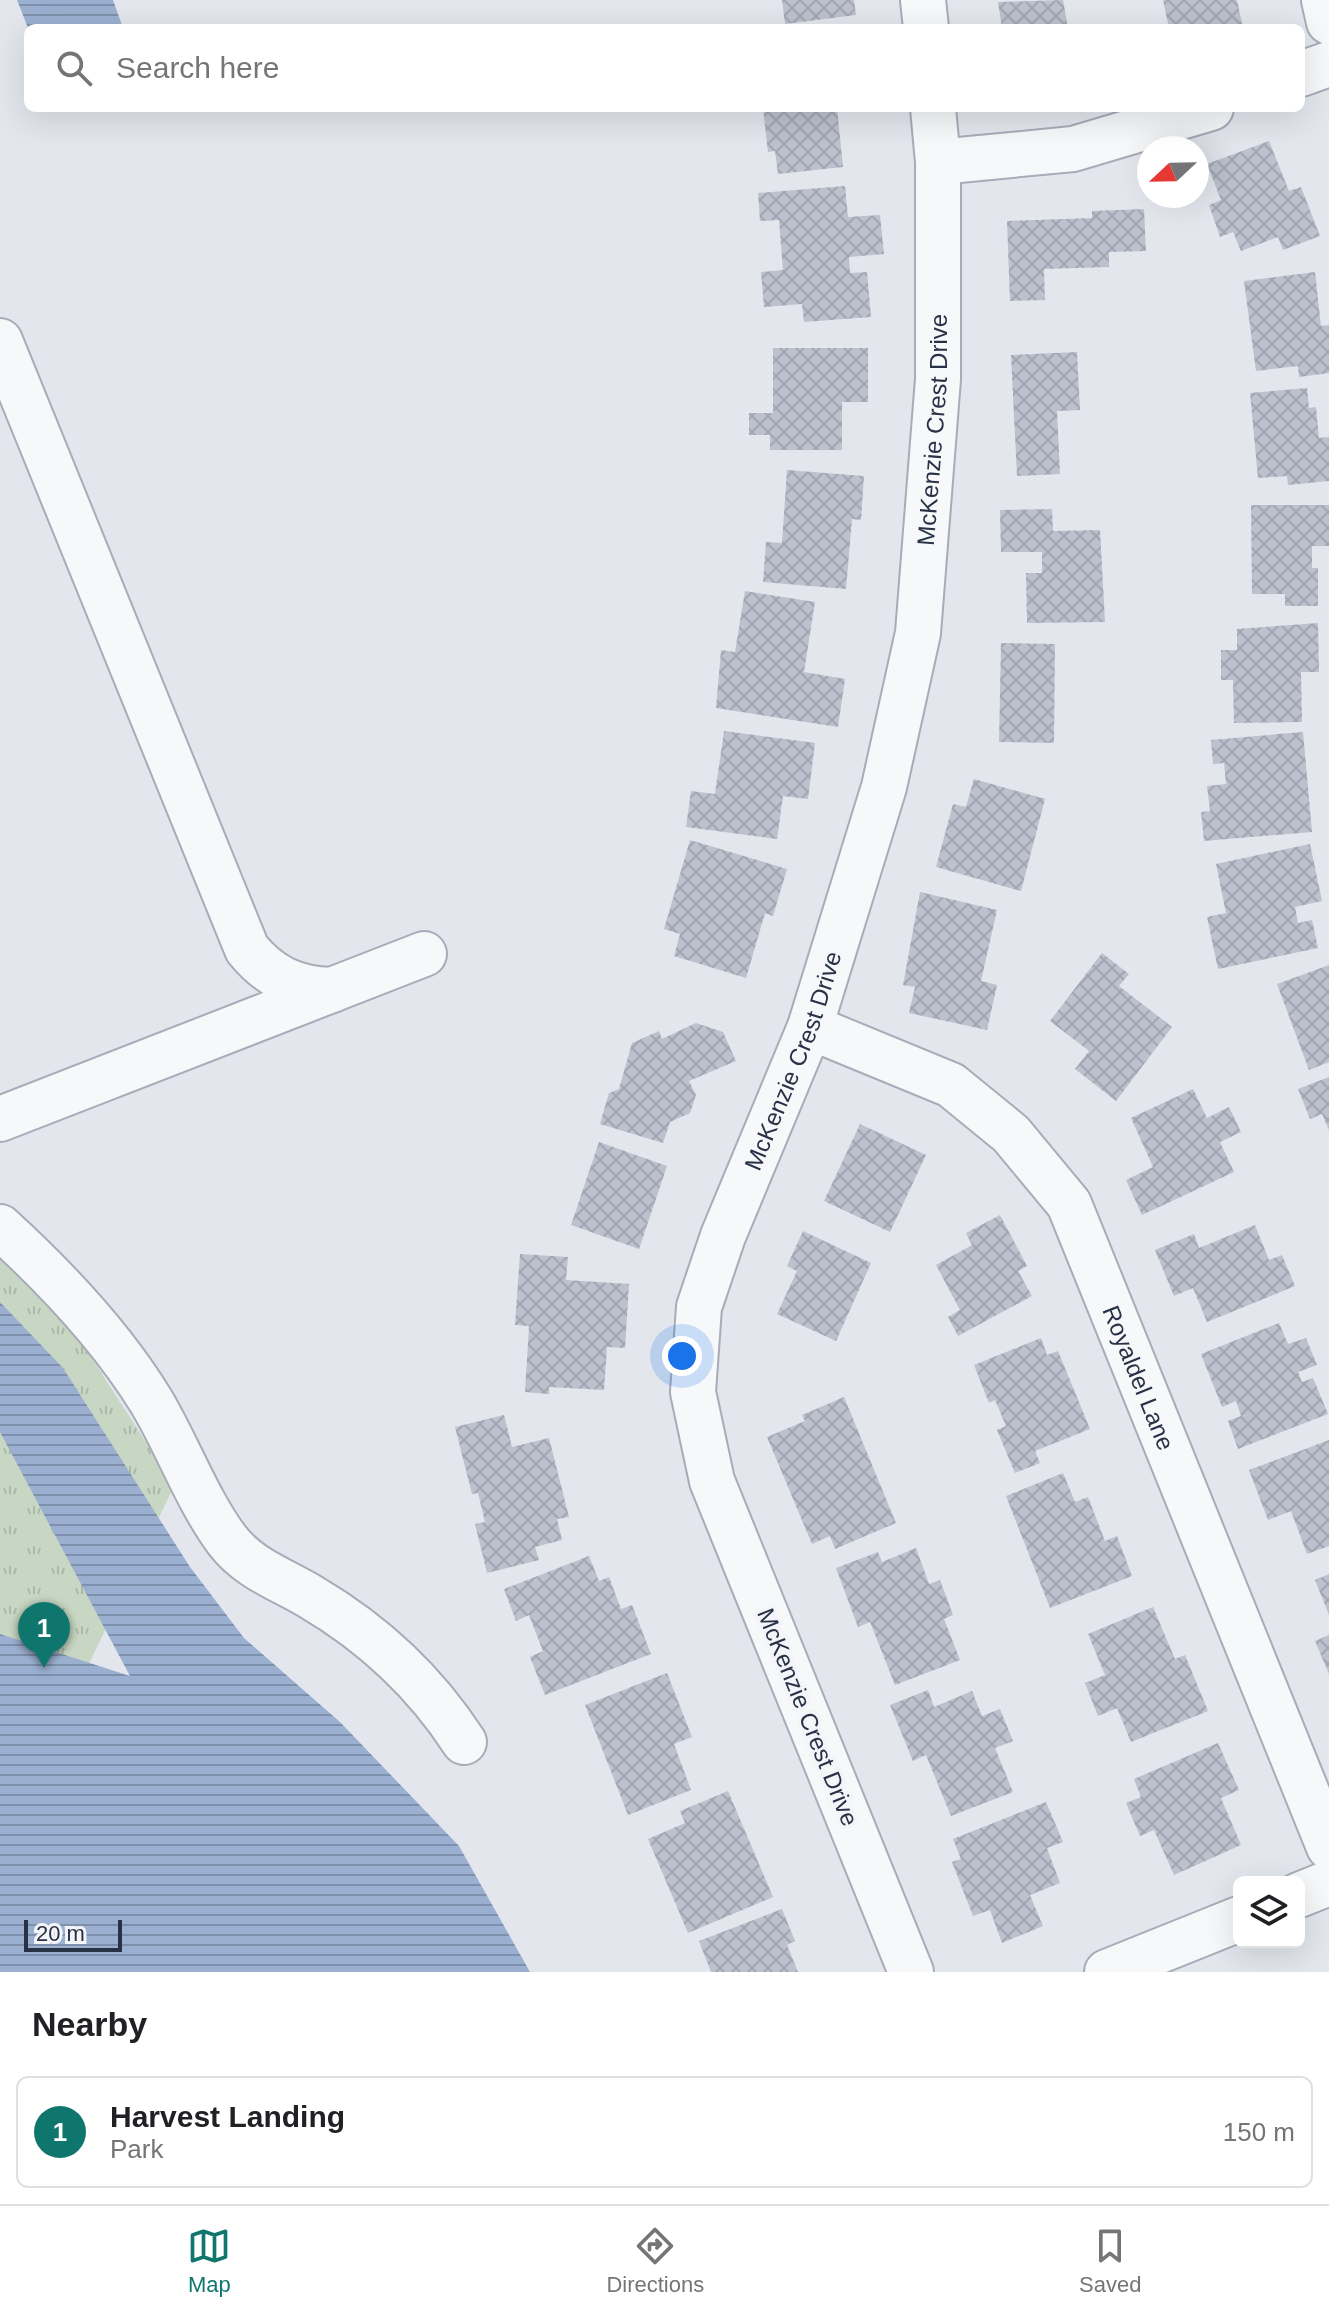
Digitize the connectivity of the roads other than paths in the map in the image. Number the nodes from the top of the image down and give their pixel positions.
1 (923, 0) edge
2 (1324, 0) edge
3 (1329, 22) edge
4 (926, 24) edge
5 (1329, 64) edge
6 (1305, 73) edge
7 (933, 112) edge
8 (1198, 112) edge
9 (938, 162) junction
10 (0, 341) edge
11 (247, 949) junction
12 (424, 954) dead end
13 (332, 990) junction
14 (810, 1027) junction
15 (227, 1031) junction
16 (0, 1119) edge
17 (0, 1227) edge
18 (464, 1742) dead end
19 (1329, 1847) edge
20 (1329, 1883) edge
21 (1305, 1893) edge
22 (1233, 1921) edge
23 (911, 1972) edge
24 (1107, 1972) edge

1 - 4 street
2 - 3 street
5 - 6 street
7 - 9 street, McKenzie Crest Drive
8 - 9 street
9 - 14 street, McKenzie Crest Drive
10 - 11 street
11 - 13 street
11 - 15 street
12 - 13 street
13 - 15 street
14 - 19 street, Royaldel Lane
14 - 23 street, McKenzie Crest Drive
15 - 16 street
17 - 18 street
20 - 21 street
22 - 24 street

